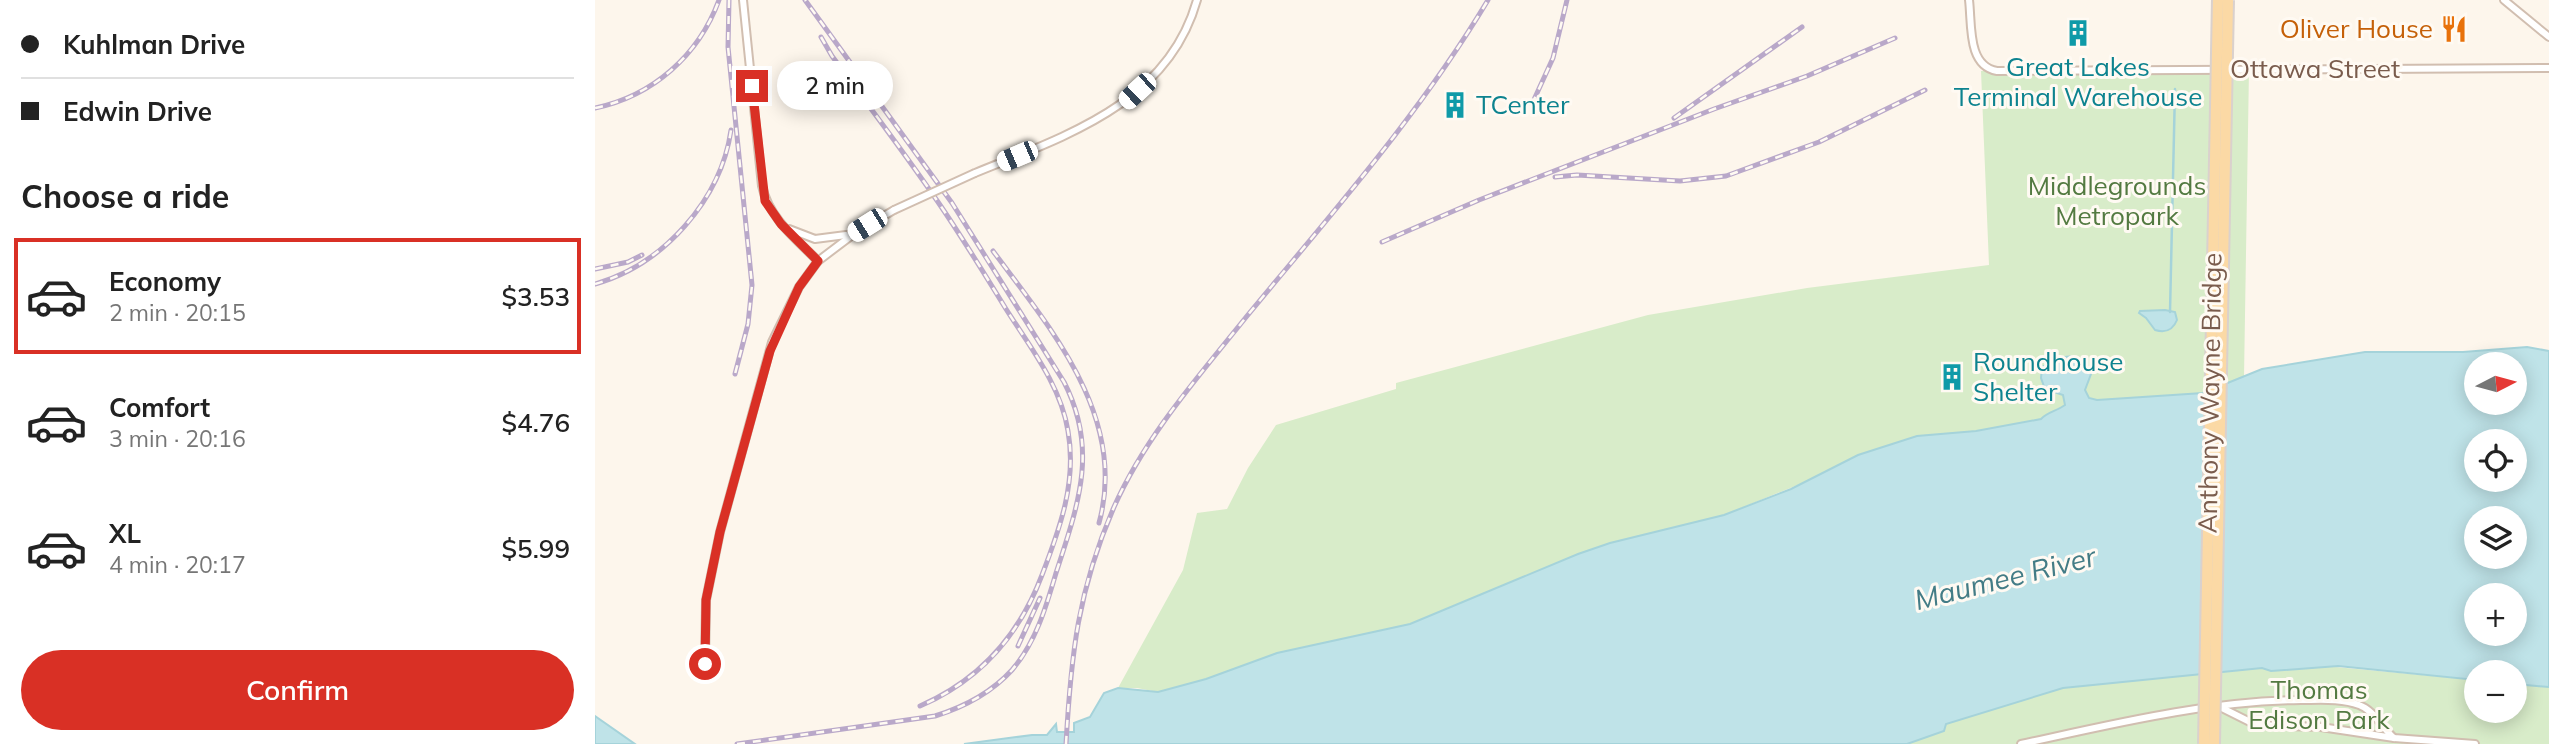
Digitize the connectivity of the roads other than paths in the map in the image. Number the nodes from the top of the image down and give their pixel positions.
1 (743, 0) edge
2 (1197, 0) edge
3 (1969, 0) edge
4 (2218, 0) edge
5 (2228, 0) edge
6 (2504, 0) edge
7 (2549, 37) edge
8 (2549, 68) edge
9 (781, 224) junction
10 (855, 233) junction
11 (818, 261) junction
12 (705, 664) dead end
13 (2213, 707) junction
14 (2394, 738) junction
15 (2021, 744) edge
16 (2204, 744) edge
17 (2214, 744) edge
18 (2475, 744) edge

1 - 9 street
2 - 10 street, bridge
3 - 8 street, Ottawa Street
4 - 16 main road, Anthony Wayne Bridge, bridge
5 - 17 main road, Anthony Wayne Bridge, bridge
6 - 7 street
9 - 10 street
9 - 11 street
10 - 11 street
11 - 12 street
13 - 14 street
13 - 14 street
13 - 15 street
14 - 18 street

